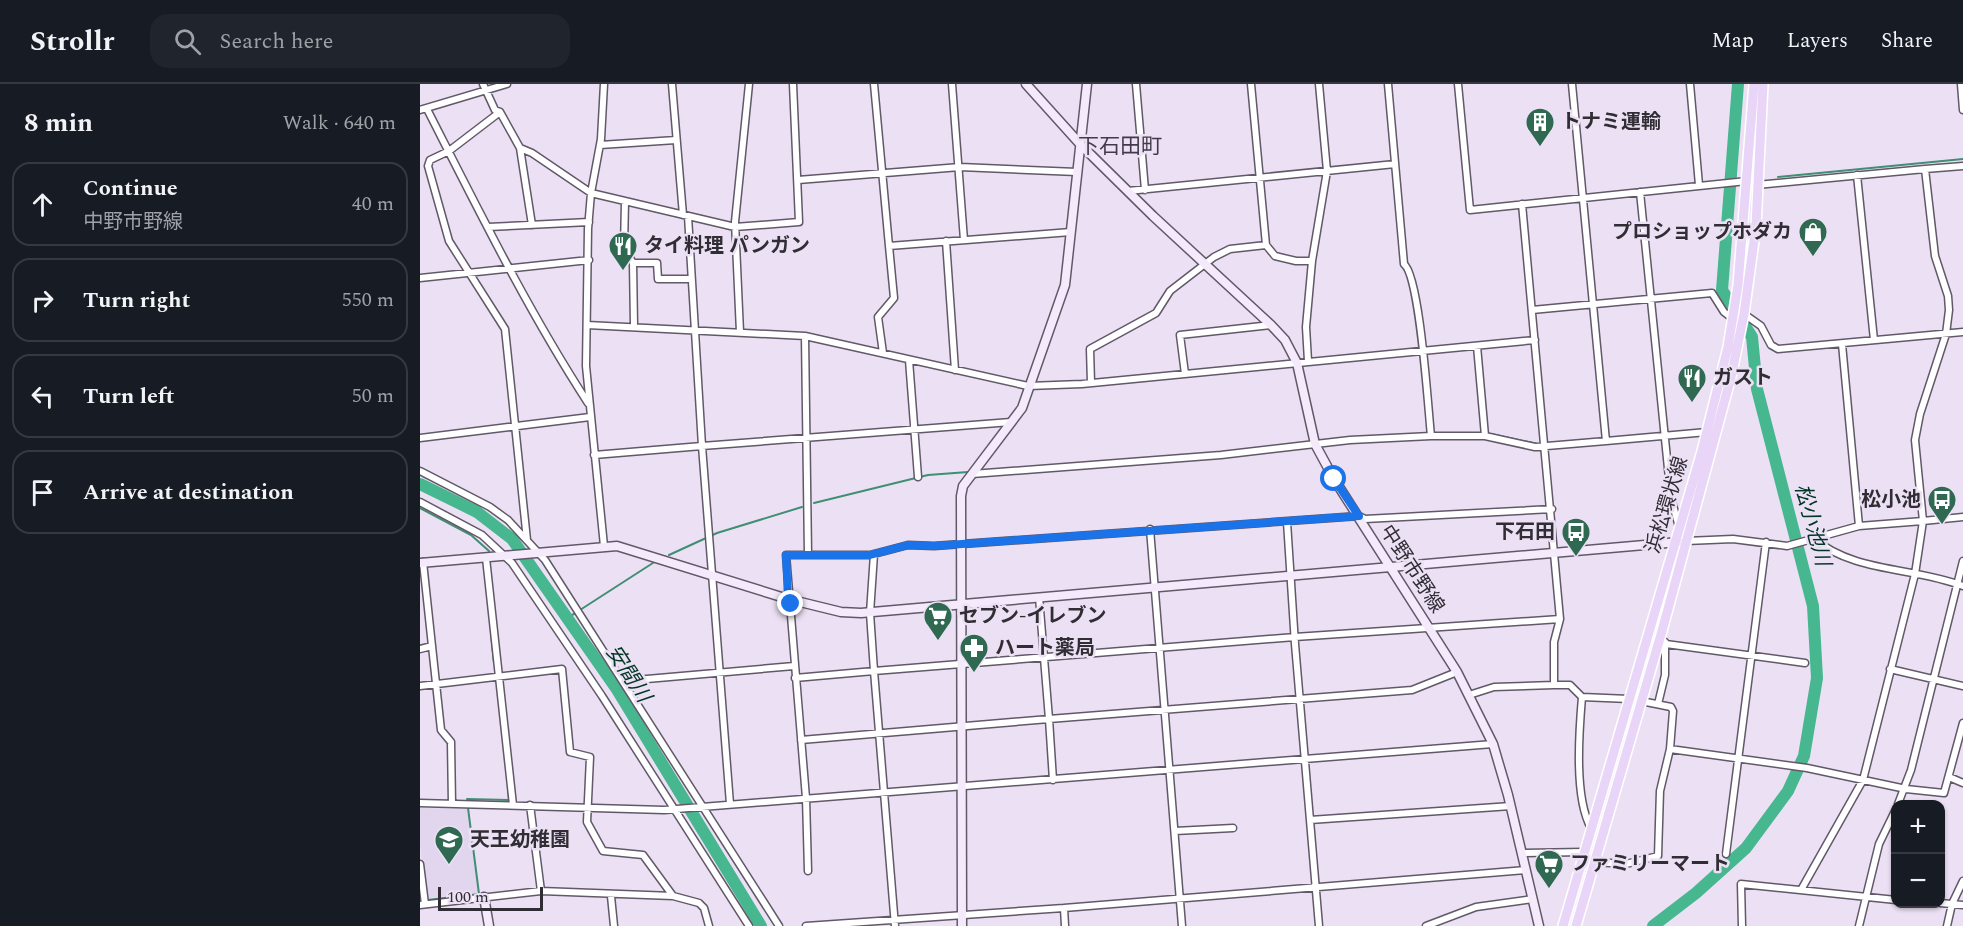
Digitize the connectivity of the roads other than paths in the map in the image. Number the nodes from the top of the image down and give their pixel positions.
1 (483, 84) edge
2 (507, 84) edge
3 (604, 84) edge
4 (672, 84) edge
5 (749, 84) edge
6 (793, 84) edge
7 (874, 84) edge
8 (952, 84) edge
9 (1026, 84) edge
10 (1087, 84) edge
11 (1136, 84) edge
12 (1251, 84) edge
13 (1320, 84) edge
14 (1388, 84) edge
15 (1458, 84) edge
16 (1572, 84) edge
17 (1690, 84) edge
18 (1754, 84) edge
19 (1763, 84) edge
20 (1960, 84) edge
21 (486, 91) junction
22 (424, 110) edge
23 (1963, 110) edge
24 (500, 112) junction
25 (676, 140) junction
26 (1080, 144) junction
27 (600, 146) junction
28 (520, 148) junction
29 (449, 151) junction
30 (1395, 164) junction
31 (1963, 166) edge
32 (960, 167) junction
33 (1926, 169) junction
34 (1327, 171) junction
35 (1077, 172) junction
36 (884, 173) junction
37 (1857, 176) junction
38 (1260, 179) junction
39 (798, 180) junction
40 (1744, 182) junction
41 (1700, 185) junction
42 (1757, 185) junction
43 (1146, 190) junction
44 (1128, 191) junction
45 (1640, 192) junction
46 (591, 193) junction
47 (1583, 198) junction
48 (625, 201) junction
49 (1522, 204) junction
50 (686, 215) junction
51 (589, 222) junction
52 (532, 225) junction
53 (735, 226) junction
54 (488, 227) junction
55 (1071, 232) junction
56 (964, 240) junction
57 (945, 241) junction
58 (1266, 245) junction
59 (889, 246) junction
60 (589, 260) junction
61 (1312, 261) junction
62 (633, 263) junction
63 (1205, 265) junction
64 (507, 268) junction
65 (469, 273) junction
66 (420, 278) edge
67 (691, 279) junction
68 (1652, 300) junction
69 (1594, 305) junction
70 (1532, 310) junction
71 (1744, 314) junction
72 (1733, 320) junction
73 (587, 325) junction
74 (1271, 325) junction
75 (634, 326) junction
76 (693, 330) junction
77 (740, 332) junction
78 (1963, 332) edge
79 (1946, 334) junction
80 (805, 336) junction
81 (1535, 340) junction
82 (1874, 340) junction
83 (1842, 344) junction
84 (1477, 346) junction
85 (1422, 350) junction
86 (883, 353) junction
87 (909, 360) junction
88 (1308, 361) junction
89 (1297, 363) junction
90 (955, 370) junction
91 (1185, 374) junction
92 (1091, 383) junction
93 (1028, 386) junction
94 (588, 404) junction
95 (590, 417) junction
96 (1011, 422) junction
97 (517, 427) junction
98 (914, 430) junction
99 (1707, 432) junction
100 (1431, 436) junction
101 (1485, 436) junction
102 (1665, 436) junction
103 (420, 438) edge
104 (808, 439) junction
105 (1606, 441) junction
106 (1315, 444) junction
107 (702, 446) junction
108 (1545, 446) junction
109 (594, 455) junction
110 (420, 471) edge
111 (972, 474) junction
112 (918, 477) dead end
113 (420, 501) edge
114 (1552, 509) junction
115 (1359, 516) junction
116 (1963, 517) edge
117 (1923, 521) junction
118 (1287, 522) junction
119 (1858, 526) junction
120 (1679, 527) junction
121 (1150, 529) junction
122 (1813, 538) junction
123 (1686, 541) junction
124 (1675, 542) junction
125 (1766, 542) junction
126 (959, 544) junction
127 (604, 546) junction
128 (536, 552) junction
129 (874, 554) junction
130 (1555, 554) junction
131 (808, 555) junction
132 (504, 556) junction
133 (486, 558) junction
134 (1963, 561) edge
135 (421, 563) edge
136 (1392, 567) junction
137 (711, 574) junction
138 (1915, 574) junction
139 (1290, 576) junction
140 (1960, 585) edge
141 (1156, 588) junction
142 (1039, 597) junction
143 (788, 599) junction
144 (960, 604) junction
145 (870, 613) junction
146 (1560, 618) junction
147 (1430, 627) junction
148 (1662, 631) junction
149 (1295, 637) junction
150 (1666, 645) junction
151 (432, 646) junction
152 (420, 649) edge
153 (1160, 649) junction
154 (1751, 656) junction
155 (1043, 659) junction
156 (1806, 663) dead end
157 (960, 664) junction
158 (794, 666) junction
159 (1890, 669) junction
160 (874, 671) junction
161 (1457, 672) junction
162 (719, 673) junction
163 (500, 677) junction
164 (795, 678) junction
165 (1934, 680) junction
166 (624, 681) junction
167 (437, 684) junction
168 (1554, 685) junction
169 (420, 686) edge
170 (1963, 686) edge
171 (1469, 695) junction
172 (1582, 697) junction
173 (1300, 699) junction
174 (1629, 699) junction
175 (1641, 701) junction
176 (1658, 704) junction
177 (1164, 710) junction
178 (1049, 719) junction
179 (1963, 723) edge
180 (960, 726) junction
181 (879, 733) junction
182 (801, 740) junction
183 (1492, 744) junction
184 (1670, 749) junction
185 (1739, 758) junction
186 (1306, 760) junction
187 (1170, 771) junction
188 (1949, 777) junction
189 (1053, 780) junction
190 (1863, 780) junction
191 (1963, 783) edge
192 (960, 788) junction
193 (1906, 789) junction
194 (883, 793) junction
195 (806, 798) junction
196 (1900, 800) edge
197 (420, 803) edge
198 (452, 804) junction
199 (730, 804) junction
200 (513, 805) junction
201 (530, 805) junction
202 (587, 806) junction
203 (1510, 806) junction
204 (703, 807) junction
205 (674, 809) junction
206 (1891, 819) edge
207 (1310, 820) junction
208 (1233, 828) dead end
209 (1591, 829) junction
210 (1175, 831) junction
211 (1584, 852) junction
212 (1522, 853) junction
213 (1726, 854) dead end
214 (1594, 862) junction
215 (420, 864) edge
216 (1526, 870) junction
217 (808, 871) dead end
218 (1963, 881) edge
219 (1317, 887) junction
220 (1801, 890) junction
221 (541, 891) junction
222 (611, 896) junction
223 (673, 896) junction
224 (484, 897) junction
225 (1866, 897) junction
226 (1180, 898) junction
227 (1533, 899) junction
228 (1891, 900) edge
229 (1945, 903) edge
230 (422, 904) edge
231 (1952, 904) junction
232 (1963, 905) edge
233 (1064, 908) junction
234 (962, 921) edge
235 (894, 924) edge
236 (489, 926) edge
237 (614, 926) edge
238 (709, 926) edge
239 (749, 926) edge
240 (779, 926) edge
241 (806, 926) edge
242 (1065, 926) edge
243 (1182, 926) edge
244 (1319, 926) edge
245 (1426, 926) edge
246 (1539, 926) edge
247 (1563, 926) edge
248 (1576, 926) edge
249 (1742, 926) edge
250 (1859, 926) edge
251 (1947, 926) edge

1 - 21 street
2 - 21 street
3 - 27 street
4 - 25 street
5 - 53 street
6 - 39 street
7 - 36 street
8 - 32 street
9 - 26 street, 中野市野線
10 - 26 street
11 - 43 street
12 - 38 street
13 - 34 street
14 - 30 street
15 - 49 street
16 - 47 street
17 - 41 street
18 - 40 main road, 浜松環状線
19 - 42 main road, 浜松環状線
20 - 23 street
21 - 22 street
21 - 24 street
22 - 29 street
24 - 28 street
24 - 29 street
25 - 27 street
25 - 50 street
26 - 35 street
26 - 44 street, 中野市野線
27 - 46 street
28 - 46 street
28 - 52 street
29 - 54 street
29 - 65 street
30 - 34 street
30 - 85 street
31 - 33 street
32 - 35 street
32 - 36 street
32 - 56 street
33 - 37 street
33 - 79 street
34 - 38 street
34 - 61 street
35 - 55 street
36 - 39 street
36 - 59 street
37 - 42 street
37 - 82 street
38 - 43 street
38 - 58 street
39 - 53 street
40 - 41 street
40 - 72 main road, 浜松環状線
41 - 45 street
42 - 71 main road, 浜松環状線
43 - 44 street
44 - 63 street, 中野市野線
45 - 47 street
45 - 68 street
46 - 48 street
46 - 51 street
47 - 49 street
47 - 69 street
48 - 50 street
48 - 62 street
49 - 70 street
50 - 53 street
50 - 67 street
51 - 52 street
51 - 60 street
52 - 54 street
53 - 77 street
54 - 64 street
55 - 56 street
55 - 93 street
56 - 57 street
57 - 59 street
57 - 90 street
58 - 61 street
58 - 63 street
59 - 86 street
60 - 64 street
60 - 73 street
61 - 88 street
62 - 67 street
62 - 75 street
63 - 74 street, 中野市野線
63 - 92 street
64 - 65 street
64 - 94 street
65 - 66 street
65 - 97 street
67 - 76 street
68 - 69 street
68 - 72 street
68 - 102 street
69 - 70 street
69 - 105 street
70 - 81 street
71 - 83 street
71 - 123 main road, 浜松環状線
72 - 99 main road, 浜松環状線
73 - 75 street
73 - 94 street
74 - 89 street, 中野市野線
74 - 91 street
75 - 76 street
76 - 77 street
76 - 107 street
77 - 80 street
78 - 79 street
79 - 82 street
79 - 117 street
80 - 86 street
80 - 104 street
81 - 84 street
81 - 108 street
82 - 83 street
83 - 119 street
84 - 85 street
84 - 101 street
85 - 88 street
85 - 100 street
86 - 87 street
87 - 90 street
87 - 98 street
88 - 89 street
89 - 91 street
89 - 106 street, 中野市野線
90 - 93 street
91 - 92 street
92 - 93 street
93 - 96 street
94 - 95 street
95 - 97 street
95 - 109 street
96 - 98 street
96 - 111 street
97 - 103 street
97 - 128 street
98 - 104 street
98 - 112 street
99 - 102 street
99 - 120 main road, 浜松環状線
100 - 101 street
100 - 106 street
101 - 108 street
102 - 105 street
102 - 120 street
104 - 107 street
104 - 131 street
105 - 108 street
106 - 111 street
106 - 115 street, 中野市野線
107 - 109 street
107 - 137 street
108 - 114 street
109 - 127 street
110 - 128 street
111 - 126 street
113 - 132 street
114 - 115 street
114 - 130 street
115 - 118 street
115 - 136 street, 中野市野線
116 - 117 street
117 - 119 street
117 - 138 street
118 - 121 street
118 - 139 street
119 - 122 street
120 - 124 main road, 浜松環状線
121 - 126 street
121 - 141 street
122 - 125 street
122 - 138 street
123 - 124 street
123 - 125 street
123 - 148 main road, 浜松環状線
124 - 130 street
124 - 174 main road, 浜松環状線
125 - 154 street
126 - 129 street
126 - 144 street
127 - 128 street
127 - 137 street
128 - 132 street
128 - 166 street
129 - 131 street
129 - 145 street
130 - 136 street
130 - 146 street
131 - 143 street
132 - 133 street
132 - 205 street
133 - 135 street
133 - 163 street
134 - 140 street
135 - 151 street
136 - 139 street
136 - 147 street, 中野市野線
137 - 143 street
137 - 162 street
138 - 140 street
138 - 159 street
139 - 141 street
139 - 149 street
140 - 165 street
141 - 142 street
141 - 153 street
142 - 144 street
142 - 155 street
143 - 145 street
143 - 158 street
144 - 145 street
144 - 157 street
145 - 160 street
146 - 147 street
146 - 168 street
147 - 149 street
147 - 161 street, 中野市野線
148 - 150 street
148 - 175 main road, 浜松環状線
149 - 153 street
149 - 173 street
150 - 154 street
150 - 176 street
151 - 152 street
151 - 167 street
153 - 155 street
153 - 177 street
154 - 156 street
154 - 185 street
155 - 157 street
155 - 178 street
157 - 160 street
157 - 180 street
158 - 162 street
158 - 164 street
159 - 165 street
159 - 190 street
160 - 164 street
160 - 181 street
161 - 171 street, 中野市野線
161 - 173 street
162 - 166 street
162 - 199 street
163 - 167 street
163 - 200 street
163 - 202 street
164 - 182 street
165 - 170 street
165 - 193 street
166 - 204 street
167 - 169 street
167 - 198 street
168 - 171 street
168 - 172 street
171 - 183 street, 中野市野線
172 - 174 street
172 - 209 street
173 - 177 street
173 - 186 street
174 - 209 main road, 浜松環状線
175 - 176 street
175 - 214 main road, 浜松環状線
176 - 184 street
177 - 178 street
177 - 187 street
178 - 180 street
178 - 189 street
179 - 188 street
180 - 181 street
180 - 192 street
181 - 182 street
181 - 194 street
182 - 195 street
183 - 186 street
183 - 203 street, 中野市野線
184 - 185 street
184 - 214 street
185 - 190 street
185 - 213 street
186 - 187 street
186 - 207 street
187 - 189 street
187 - 210 street
188 - 191 street
188 - 193 street
189 - 192 street
190 - 193 street
190 - 220 street
192 - 194 street
192 - 234 street
193 - 196 street
194 - 195 street
194 - 235 street
195 - 199 street
195 - 217 street
197 - 198 street
198 - 200 street
199 - 204 street
200 - 201 street
201 - 202 street
201 - 221 street
202 - 205 street
202 - 223 street
203 - 207 street
203 - 212 street, 中野市野線
204 - 205 street
204 - 240 street
205 - 239 street
206 - 225 street
207 - 219 street
208 - 210 street
209 - 211 main road, 浜松環状線
210 - 226 street
211 - 212 street
211 - 247 main road, 浜松環状線
212 - 216 street, 中野市野線
214 - 248 main road, 浜松環状線
215 - 230 street
216 - 219 street
216 - 227 street, 中野市野線
218 - 231 street
219 - 226 street
219 - 244 street
220 - 225 street
220 - 249 street
221 - 222 street
221 - 224 street
222 - 223 street
222 - 237 street
223 - 238 street
224 - 230 street
224 - 236 street
225 - 228 street
225 - 250 street
226 - 233 street
226 - 243 street
227 - 245 street
227 - 246 street, 中野市野線
229 - 231 street
231 - 232 street
231 - 251 street
233 - 234 street
233 - 242 street
234 - 235 street
235 - 241 street

